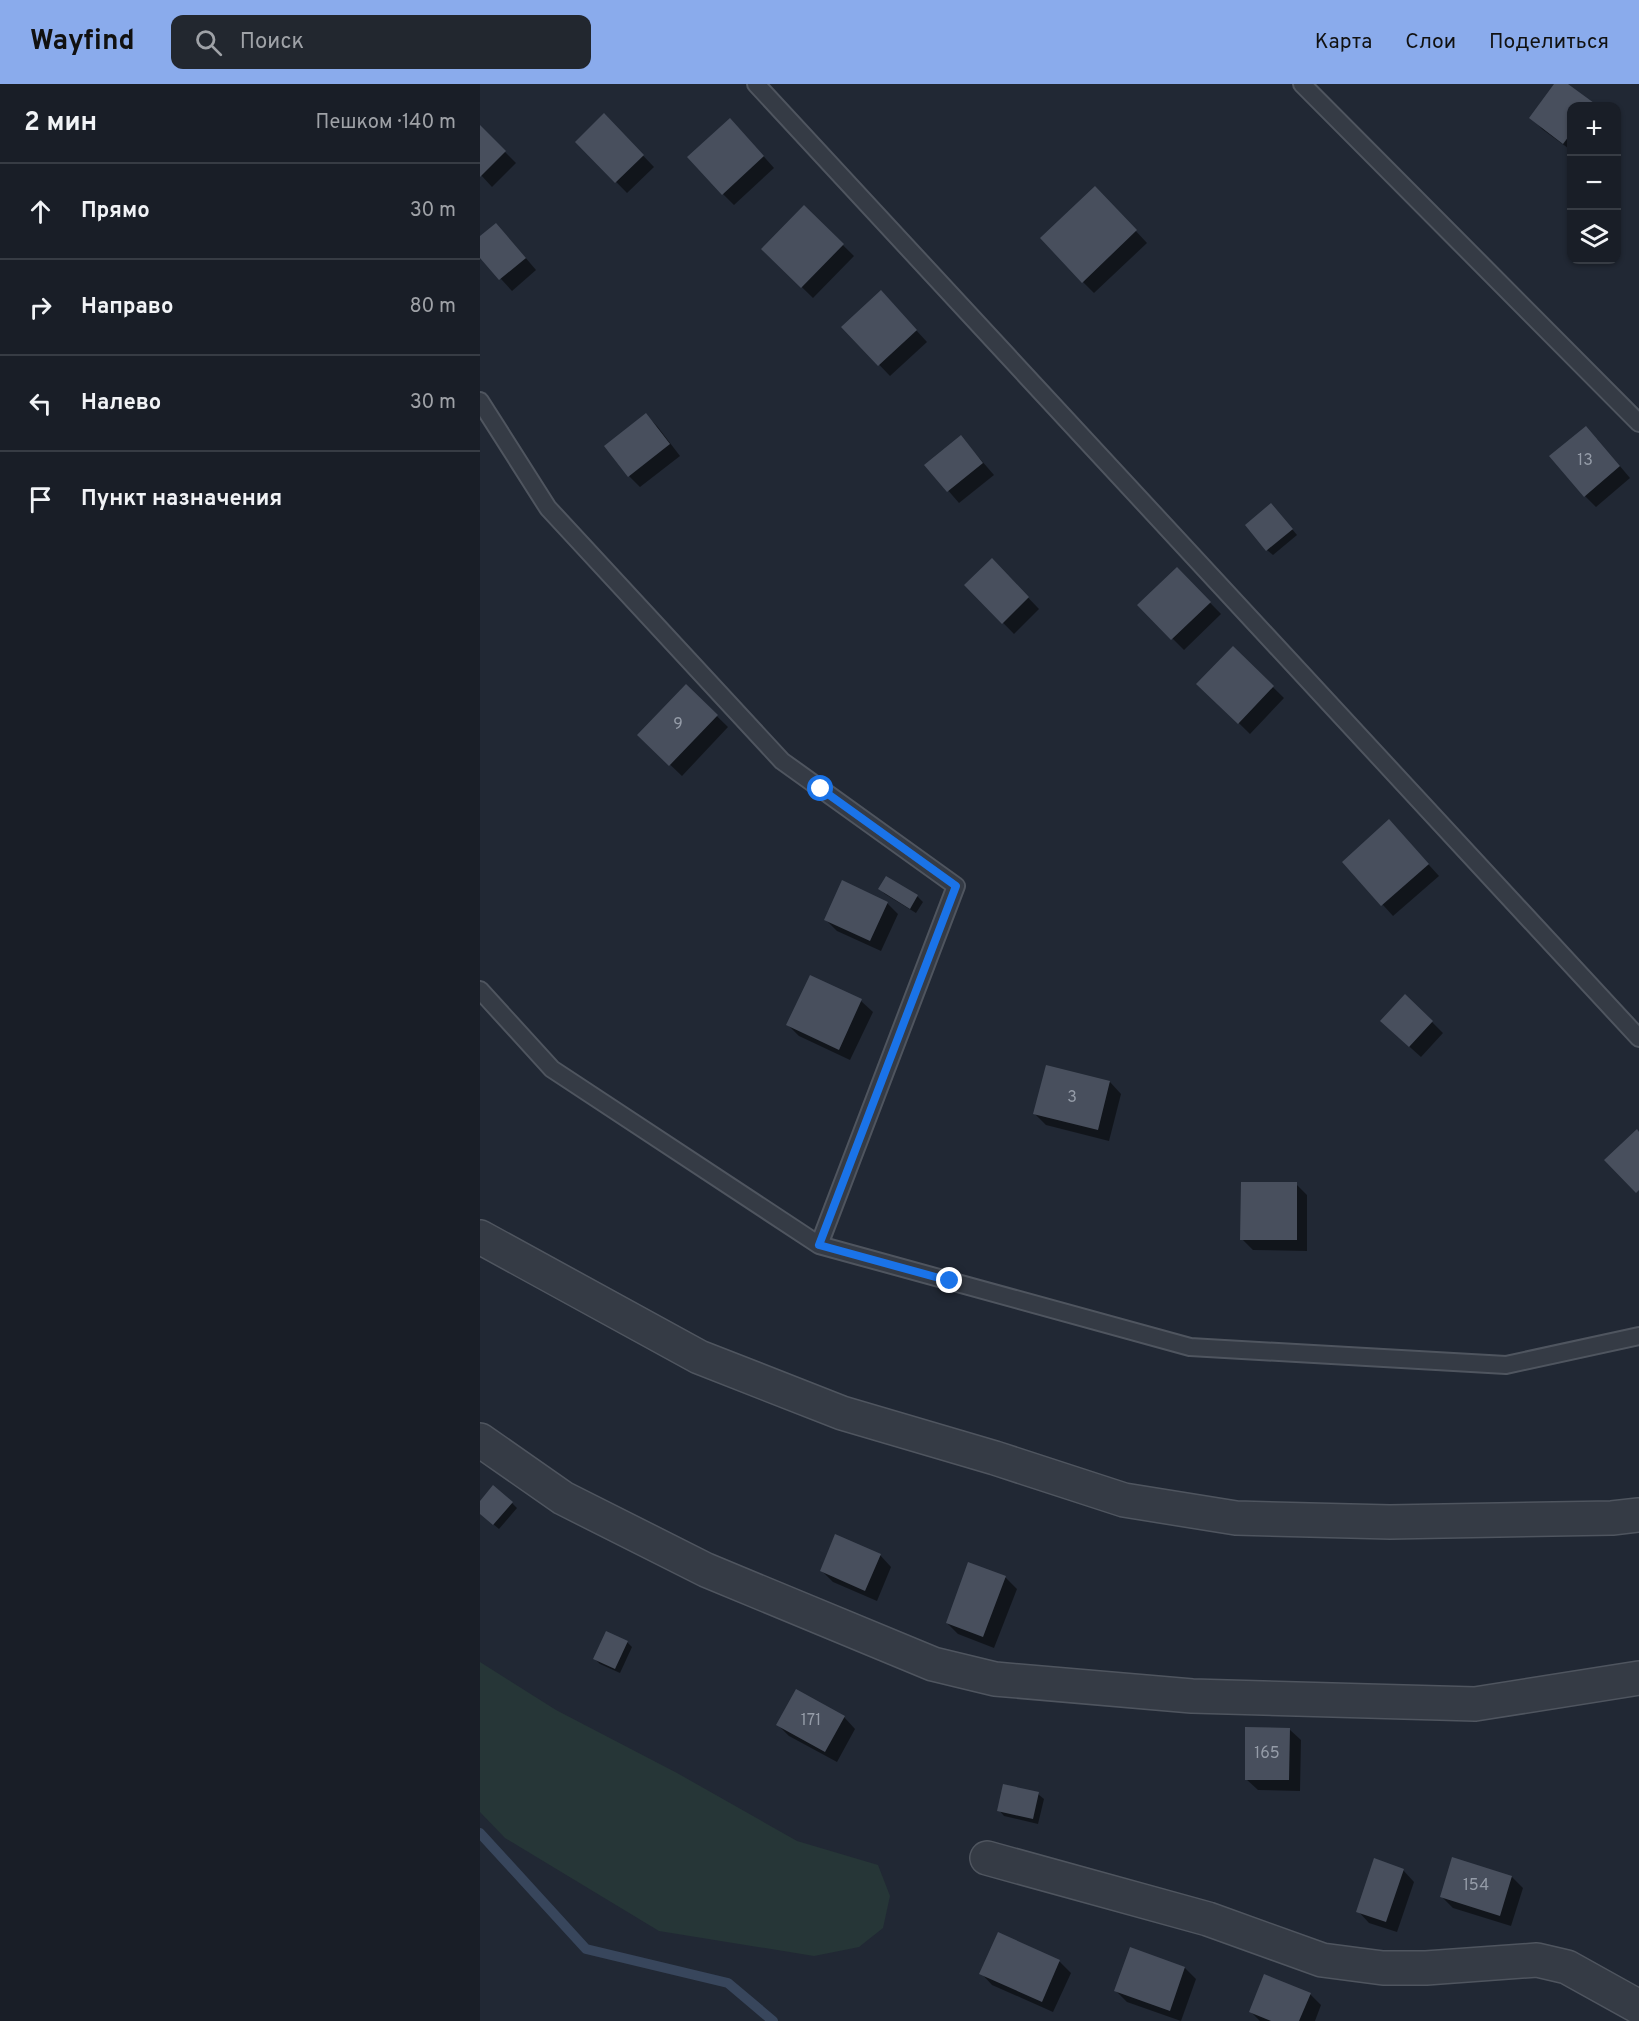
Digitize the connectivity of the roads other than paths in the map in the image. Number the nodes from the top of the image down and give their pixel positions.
1 (756, 84) edge
2 (1302, 84) edge
3 (480, 401) edge
4 (1639, 423) edge
5 (480, 990) edge
6 (1639, 1038) edge
7 (480, 1237) edge
8 (819, 1245) junction
9 (1639, 1336) edge
10 (480, 1440) edge
11 (1639, 1515) edge
12 (1639, 1678) edge
13 (987, 1858) dead end
14 (1639, 2007) edge

1 - 6 lane
2 - 4 lane
3 - 8 lane
5 - 8 lane
7 - 11 street
8 - 9 lane
10 - 12 street
13 - 14 street

